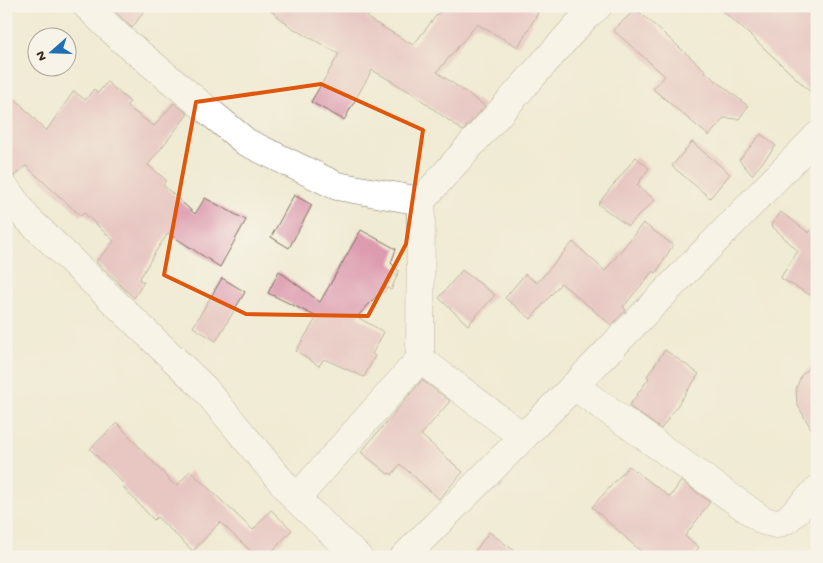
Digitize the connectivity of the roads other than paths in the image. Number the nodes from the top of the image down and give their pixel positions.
1 (88, 6) edge
2 (584, 10) edge
3 (817, 136) edge
4 (6, 189) edge
5 (422, 201) junction
6 (420, 359) junction
7 (574, 386) junction
8 (523, 437) junction
9 (817, 490) edge
10 (296, 498) junction
11 (358, 557) edge
12 (404, 557) edge

1 - 5 street
2 - 5 street
3 - 7 street
4 - 10 street
5 - 6 street
6 - 8 street
6 - 10 street
7 - 8 street
7 - 9 street
8 - 12 street
10 - 11 street

